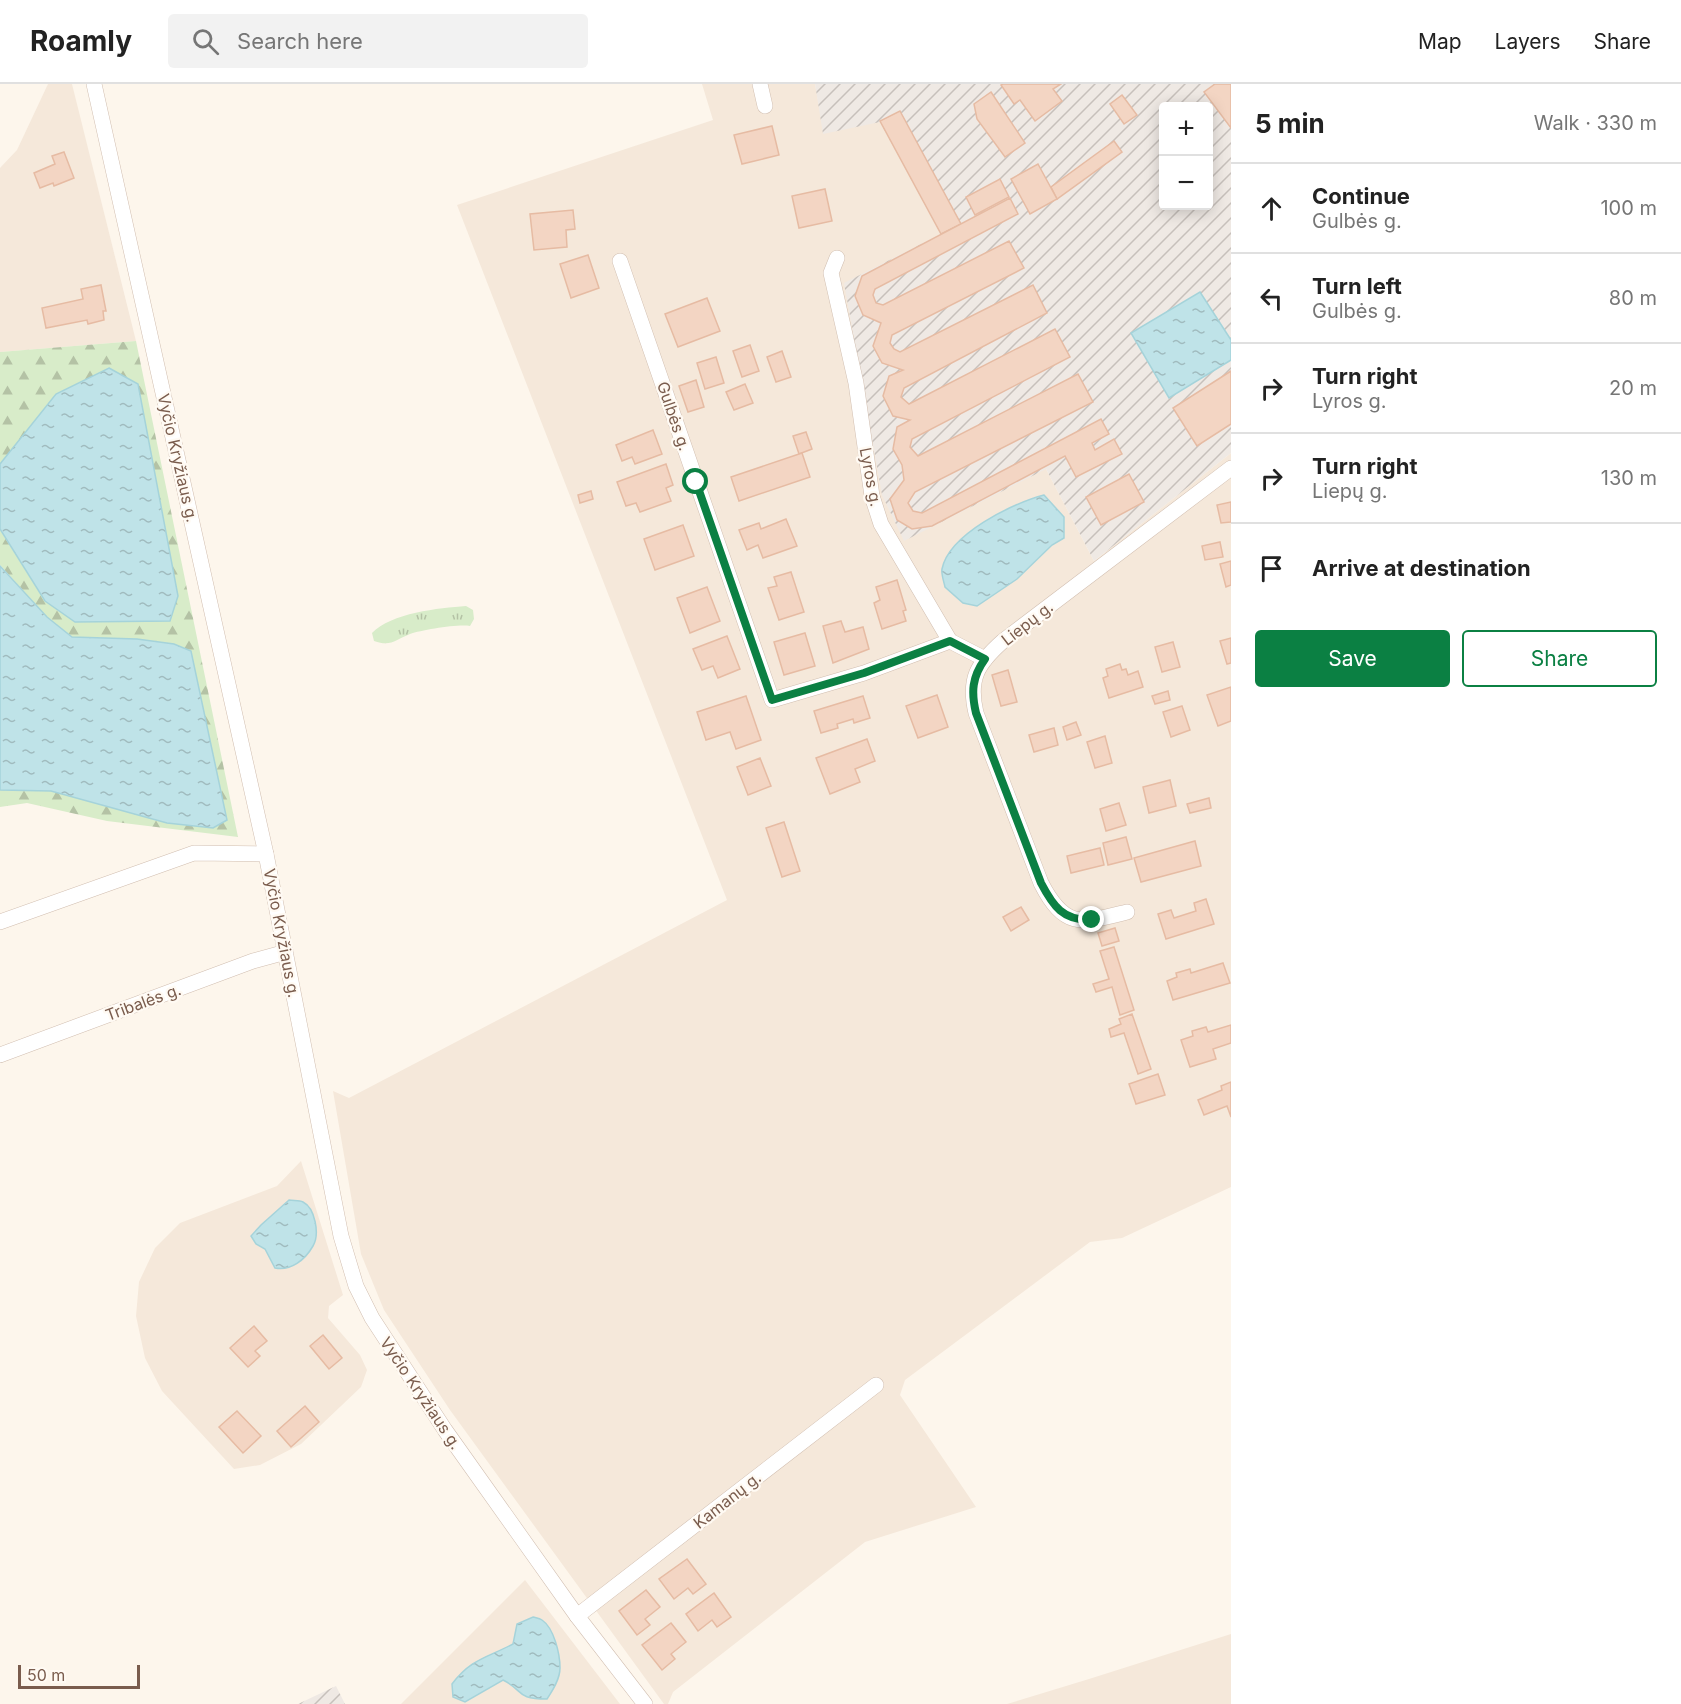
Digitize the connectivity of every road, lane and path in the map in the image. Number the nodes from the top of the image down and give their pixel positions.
1 (94, 84) edge
2 (760, 84) edge
3 (765, 106) dead end
4 (837, 258) dead end
5 (620, 261) dead end
6 (1231, 468) edge
7 (950, 641) junction
8 (985, 659) junction
9 (266, 854) junction
10 (1127, 912) dead end
11 (0, 922) edge
12 (286, 952) junction
13 (0, 1055) edge
14 (876, 1385) dead end
15 (577, 1616) junction
16 (645, 1704) edge

1 - 9 street, Vyčio Kryžiaus g.
2 - 3 street
4 - 7 street, Lyros g.
5 - 7 street, Gulbės g.
6 - 8 street, Liepų g.
7 - 8 street
8 - 10 street, Liepų g.
9 - 11 street
9 - 12 street, Vyčio Kryžiaus g.
12 - 13 street, Tribalės g.
12 - 15 street, Vyčio Kryžiaus g.
14 - 15 street, Kamanų g.
15 - 16 street, Vyčio Kryžiaus g.

